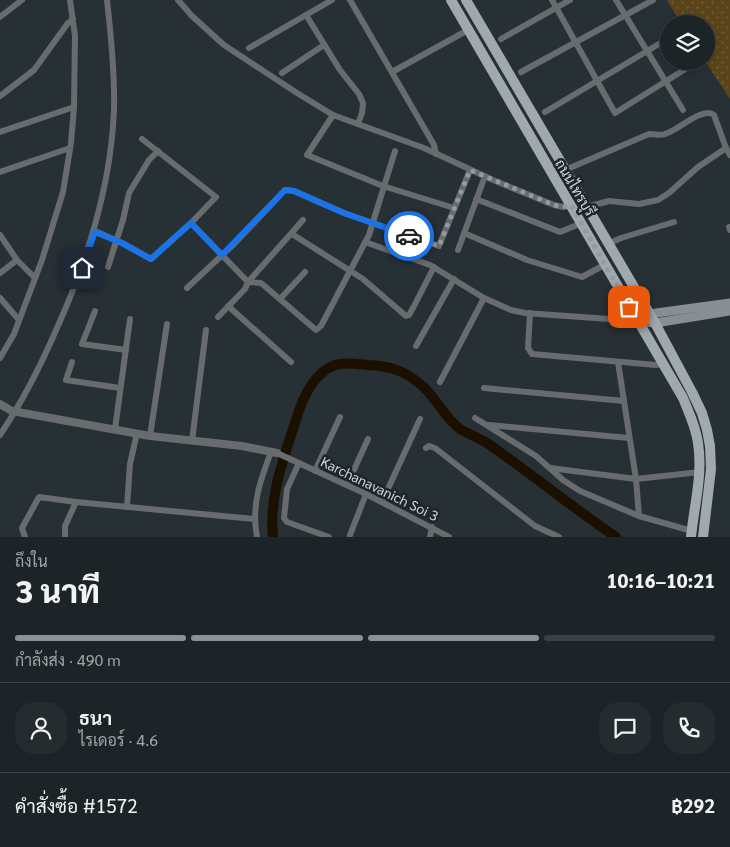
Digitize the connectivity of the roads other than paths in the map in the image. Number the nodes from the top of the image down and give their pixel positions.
1 (22, 0) edge
2 (70, 0) edge
3 (107, 0) edge
4 (178, 0) edge
5 (332, 0) edge
6 (350, 0) edge
7 (451, 0) edge
8 (466, 0) edge
9 (552, 0) edge
10 (570, 0) edge
11 (616, 0) edge
12 (653, 0) edge
13 (556, 7) junction
14 (306, 15) junction
15 (625, 15) junction
16 (0, 17) edge
17 (73, 20) junction
18 (468, 30) junction
19 (501, 39) dead end
20 (575, 41) junction
21 (660, 43) edge
22 (324, 45) junction
23 (249, 48) dead end
24 (646, 51) junction
25 (684, 70) edge
26 (392, 72) junction
27 (521, 72) dead end
28 (282, 73) dead end
29 (597, 80) junction
30 (665, 83) junction
31 (0, 96) edge
32 (74, 107) junction
33 (683, 110) dead end
34 (545, 112) dead end
35 (333, 115) junction
36 (358, 124) junction
37 (0, 132) edge
38 (142, 139) dead end
39 (70, 148) junction
40 (726, 148) junction
41 (158, 151) junction
42 (394, 151) dead end
43 (436, 154) junction
44 (730, 155) edge
45 (470, 170) junction
46 (565, 170) junction
47 (0, 172) edge
48 (485, 176) junction
49 (383, 186) junction
50 (476, 199) junction
51 (571, 205) junction
52 (587, 207) junction
53 (454, 208) junction
54 (303, 220) dead end
55 (674, 222) dead end
56 (191, 223) junction
57 (373, 223) junction
58 (582, 223) junction
59 (95, 232) junction
60 (464, 233) junction
61 (292, 234) junction
62 (0, 236) edge
63 (116, 241) junction
64 (365, 242) junction
65 (608, 244) junction
66 (458, 250) dead end
67 (222, 255) junction
68 (17, 260) junction
69 (606, 264) junction
70 (108, 267) dead end
71 (434, 267) junction
72 (351, 270) junction
73 (305, 272) dead end
74 (0, 273) edge
75 (35, 278) junction
76 (454, 279) junction
77 (248, 282) junction
78 (188, 288) dead end
79 (0, 298) edge
80 (484, 298) junction
81 (280, 299) junction
82 (730, 303) edge
83 (228, 306) junction
84 (730, 311) edge
85 (95, 312) dead end
86 (530, 313) junction
87 (218, 317) dead end
88 (130, 319) dead end
89 (652, 319) junction
90 (19, 320) junction
91 (637, 321) junction
92 (167, 324) dead end
93 (206, 330) dead end
94 (416, 346) dead end
95 (126, 350) junction
96 (0, 357) edge
97 (72, 362) dead end
98 (291, 362) dead end
99 (618, 362) junction
100 (663, 364) junction
101 (440, 382) dead end
102 (120, 388) junction
103 (484, 388) dead end
104 (624, 401) junction
105 (0, 404) edge
106 (16, 412) junction
107 (340, 417) dead end
108 (475, 418) dead end
109 (420, 419) dead end
110 (487, 425) junction
111 (115, 429) junction
112 (136, 433) junction
113 (0, 435) edge
114 (150, 436) junction
115 (630, 438) junction
116 (368, 439) dead end
117 (192, 441) junction
118 (426, 448) dead end
119 (274, 453) junction
120 (298, 463) junction
121 (550, 468) junction
122 (315, 470) junction
123 (700, 472) junction
124 (636, 479) junction
125 (347, 486) junction
126 (366, 494) junction
127 (76, 502) junction
128 (382, 502) junction
129 (127, 507) junction
130 (639, 516) junction
131 (254, 519) junction
132 (432, 527) junction
133 (350, 535) dead end
134 (691, 535) edge
135 (703, 536) edge
136 (25, 537) edge
137 (65, 537) edge
138 (257, 537) edge
139 (329, 537) edge
140 (430, 537) edge
141 (449, 537) edge
142 (559, 537) edge

1 - 16 street
2 - 17 street
3 - 59 street
4 - 35 street
5 - 14 street
6 - 26 street
7 - 18 main road, ถนนไทรบุรี
8 - 46 main road, ถนนไทรบุรี
9 - 13 street
10 - 13 street
11 - 15 street
12 - 15 street
13 - 19 street
13 - 20 street
14 - 22 street
14 - 23 street
15 - 20 street
15 - 24 street
17 - 31 street
17 - 32 street
18 - 26 street
18 - 51 main road, ถนนไทรบุรี
20 - 27 street
20 - 29 street
21 - 24 street
22 - 28 street
22 - 36 street
24 - 29 street
24 - 30 street
25 - 30 street
26 - 43 street
29 - 30 street
29 - 34 street
30 - 33 street
32 - 37 street
32 - 39 street
35 - 36 street
35 - 49 street
36 - 43 street
38 - 41 street
39 - 47 street
39 - 75 street
40 - 44 street
40 - 46 street
40 - 52 street
41 - 56 street
41 - 63 street
42 - 49 street
43 - 45 street
45 - 48 street
45 - 53 street
46 - 52 main road, ถนนไทรบุรี
48 - 50 street
48 - 51 street
49 - 53 street
49 - 57 street
50 - 58 street
50 - 60 street
51 - 58 main road, ถนนไทรบุรี
52 - 65 main road, ถนนไทรบุรี
53 - 57 street
54 - 61 street
55 - 65 street
56 - 63 street
56 - 67 street
57 - 64 street
57 - 67 street
58 - 69 main road, ถนนไทรบุรี
59 - 63 street
59 - 106 street
60 - 66 street
60 - 69 street
61 - 72 street
61 - 77 street
62 - 68 street
63 - 70 street
64 - 71 street
64 - 72 street
65 - 89 main road, ถนนไทรบุรี
67 - 77 street
67 - 78 street
68 - 74 street
68 - 75 street
69 - 91 main road, ถนนไทรบุรี
71 - 72 street
71 - 76 street
72 - 81 street
73 - 81 street
75 - 90 street
76 - 80 street
76 - 94 street
77 - 81 street
77 - 83 street
79 - 90 street
80 - 86 street
80 - 101 street
82 - 89 main road
83 - 87 street
83 - 98 street
84 - 89 main road
85 - 95 street
86 - 91 street
86 - 99 street
88 - 95 street
89 - 91 main road
89 - 135 main road, ถนนไทรบุรี
90 - 96 street
91 - 100 main road, ถนนไทรบุรี
92 - 114 street
93 - 117 street
95 - 102 street
97 - 102 street
99 - 100 street
99 - 104 street
100 - 123 main road, ถนนไทรบุรี
102 - 111 street
103 - 104 street
104 - 115 street
105 - 106 street
106 - 111 street
106 - 113 street
107 - 122 street
108 - 110 street
109 - 128 street
110 - 115 street
110 - 121 street
111 - 112 street
112 - 114 street
112 - 129 street
114 - 117 street
115 - 124 street
116 - 125 street
117 - 119 street
118 - 142 street
119 - 120 street, Karchanavanich Soi 3
119 - 131 street
120 - 122 street, Karchanavanich Soi 3
120 - 139 street
121 - 124 street
121 - 130 street
122 - 125 street, Karchanavanich Soi 3
123 - 124 street
123 - 134 main road, ถนนไทรบุรี
124 - 130 street
125 - 126 street, Karchanavanich Soi 3
126 - 128 street, Karchanavanich Soi 3
126 - 133 street
127 - 129 street
127 - 136 street
127 - 137 street
128 - 132 street, Karchanavanich Soi 3
129 - 131 street
130 - 134 street
131 - 138 street
132 - 140 street
132 - 141 street, Karchanavanich Soi 3

